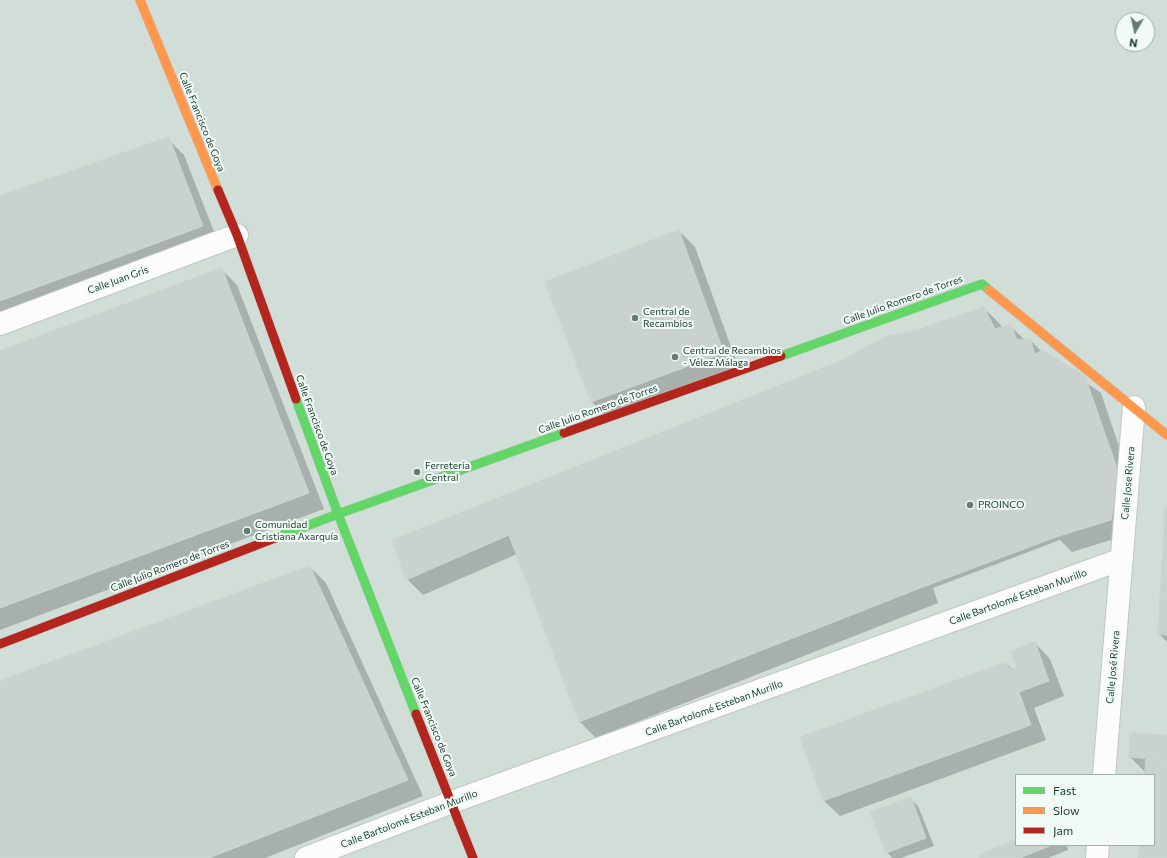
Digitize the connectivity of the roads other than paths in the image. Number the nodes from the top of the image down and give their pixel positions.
1 (140, 0) edge
2 (237, 235) junction
3 (0, 324) edge
4 (1134, 407) junction
5 (1167, 435) edge
6 (338, 514) junction
7 (1122, 560) junction
8 (0, 644) edge
9 (1104, 774) edge
10 (452, 802) junction
11 (1098, 846) edge
12 (306, 858) edge
13 (473, 858) edge
14 (1097, 858) edge

1 - 2 street, Calle Francisco de Goya
2 - 3 street, Calle Juan Gris
2 - 6 street, Calle Francisco de Goya
4 - 5 street, Calle Julio Romero de Torres
4 - 6 street, Calle Julio Romero de Torres
4 - 7 street, Calle Jose Rivera
6 - 8 street, Calle Julio Romero de Torres
6 - 10 street, Calle Francisco de Goya
7 - 9 street, Calle José Rivera
7 - 10 street, Calle Bartolomé Esteban Murillo
10 - 12 street, Calle Bartolomé Esteban Murillo
10 - 13 street, Calle Francisco de Goya
11 - 14 street

